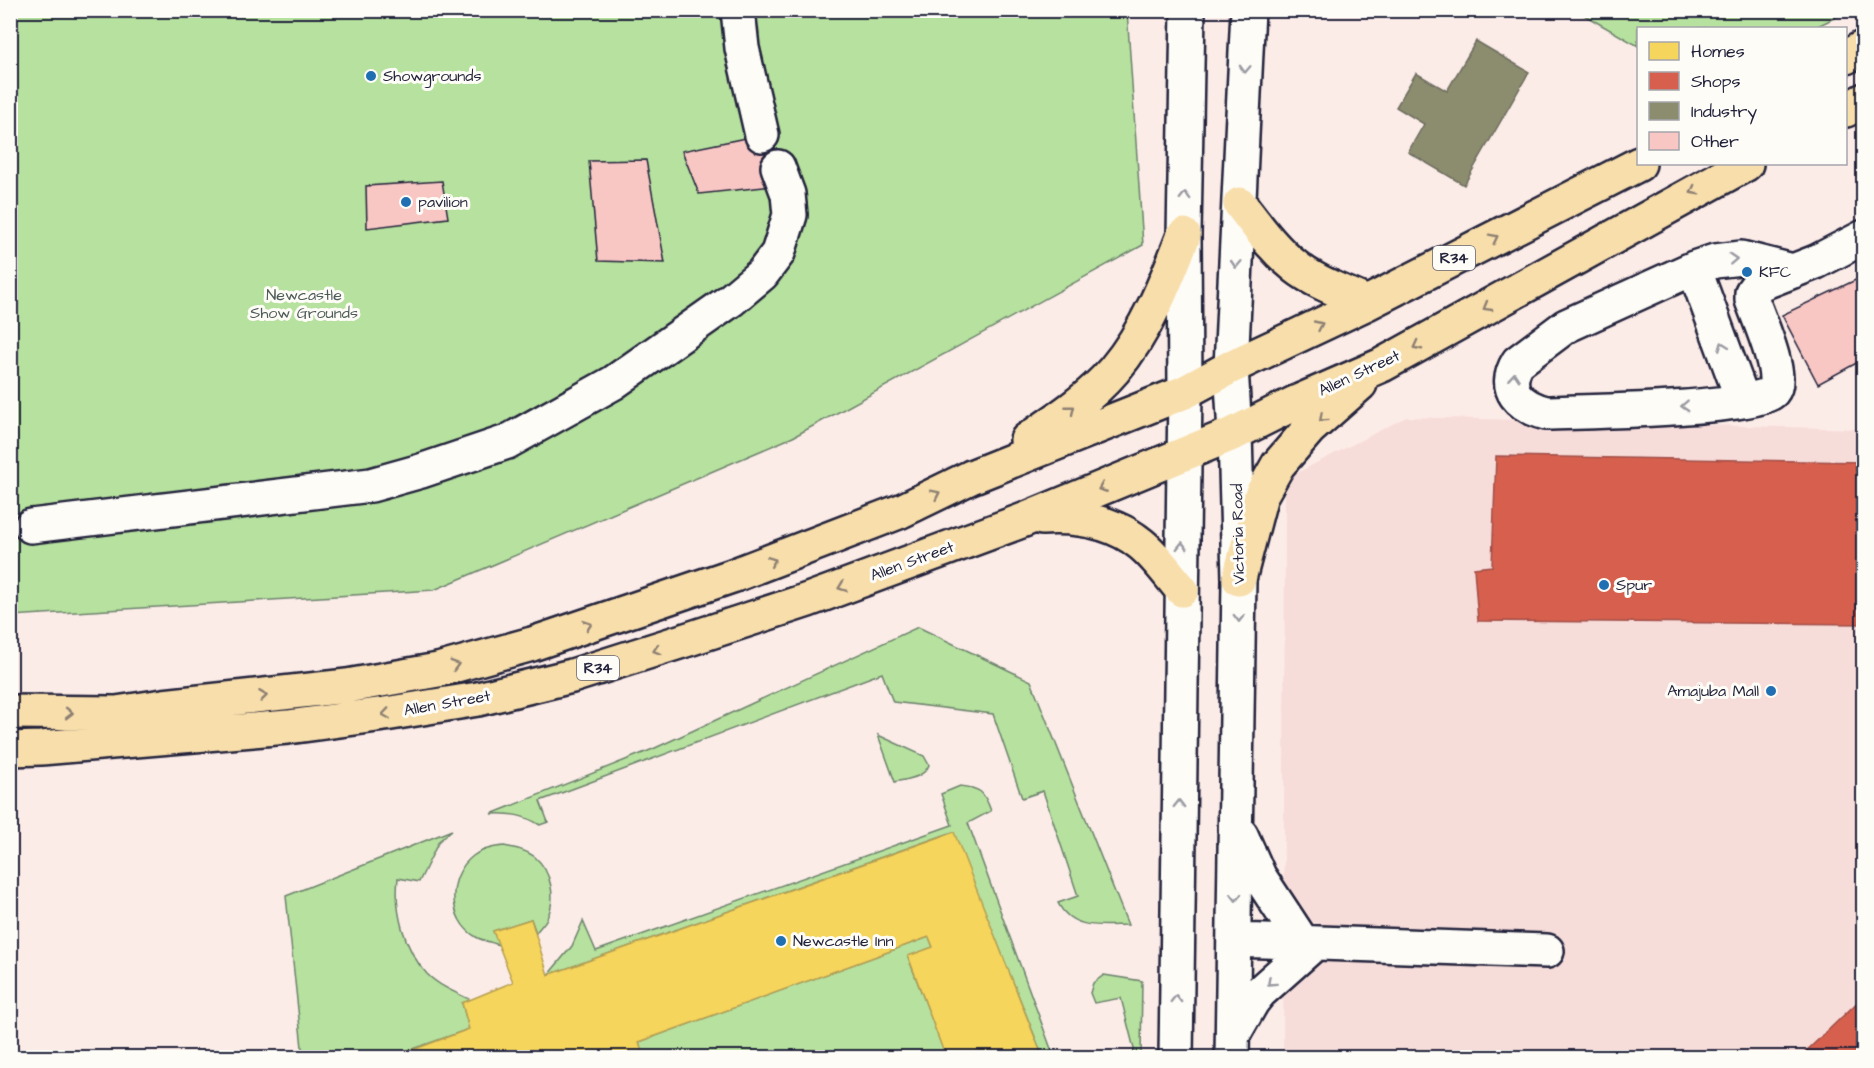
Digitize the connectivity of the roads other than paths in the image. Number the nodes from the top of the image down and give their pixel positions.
1 (738, 10) edge
2 (1188, 10) edge
3 (1248, 10) edge
4 (1863, 47) edge
5 (1847, 56) edge
6 (1863, 100) edge
7 (1847, 109) edge
8 (762, 135) dead end
9 (1637, 165) edge
10 (1744, 165) edge
11 (778, 167) dead end
12 (1240, 204) junction
13 (1184, 235) junction
14 (1863, 237) edge
15 (1694, 268) junction
16 (1793, 271) junction
17 (1367, 303) junction
18 (1382, 365) junction
19 (1231, 367) junction
20 (1185, 392) junction
21 (1743, 401) junction
22 (1235, 433) junction
23 (1183, 455) junction
24 (971, 477) junction
25 (1024, 520) junction
26 (31, 526) dead end
27 (1239, 579) junction
28 (1182, 591) junction
29 (10, 712) edge
30 (10, 749) edge
31 (1236, 825) junction
32 (1235, 940) junction
33 (1309, 943) junction
34 (1547, 951) dead end
35 (1232, 1047) edge
36 (1176, 1058) edge

1 - 8 street
13 -> 2 street
3 -> 12 street, Victoria Road
4 - 5 main road
6 - 7 main road
17 -> 9 main road, Allen Street / R34
10 -> 18 main road, Allen Street / R34
11 - 26 street
12 - 17 main road
12 -> 19 street, Victoria Road
13 - 20 street
24 -> 13 main road
14 - 16 street
15 -> 16 street
21 -> 15 street
21 -> 15 street
16 - 21 street
19 -> 17 main road, Allen Street / R34
18 - 22 main road, Allen Street / R34
18 -> 27 main road
19 - 20 main road, Allen Street / R34
19 - 22 street, Victoria Road
20 - 23 street
20 - 24 main road, Allen Street / R34
22 - 23 main road, Allen Street / R34
22 - 27 street, Victoria Road
23 -> 25 main road, Allen Street / R34
28 -> 23 street
29 -> 24 main road, Allen Street / R34
25 - 28 main road
25 -> 30 main road, Allen Street / R34
27 -> 31 street, Victoria Road
36 -> 28 street
31 -> 32 street, Victoria Road
31 - 33 street
32 - 33 street
32 - 35 street, Victoria Road
33 - 34 street
33 -> 35 street

